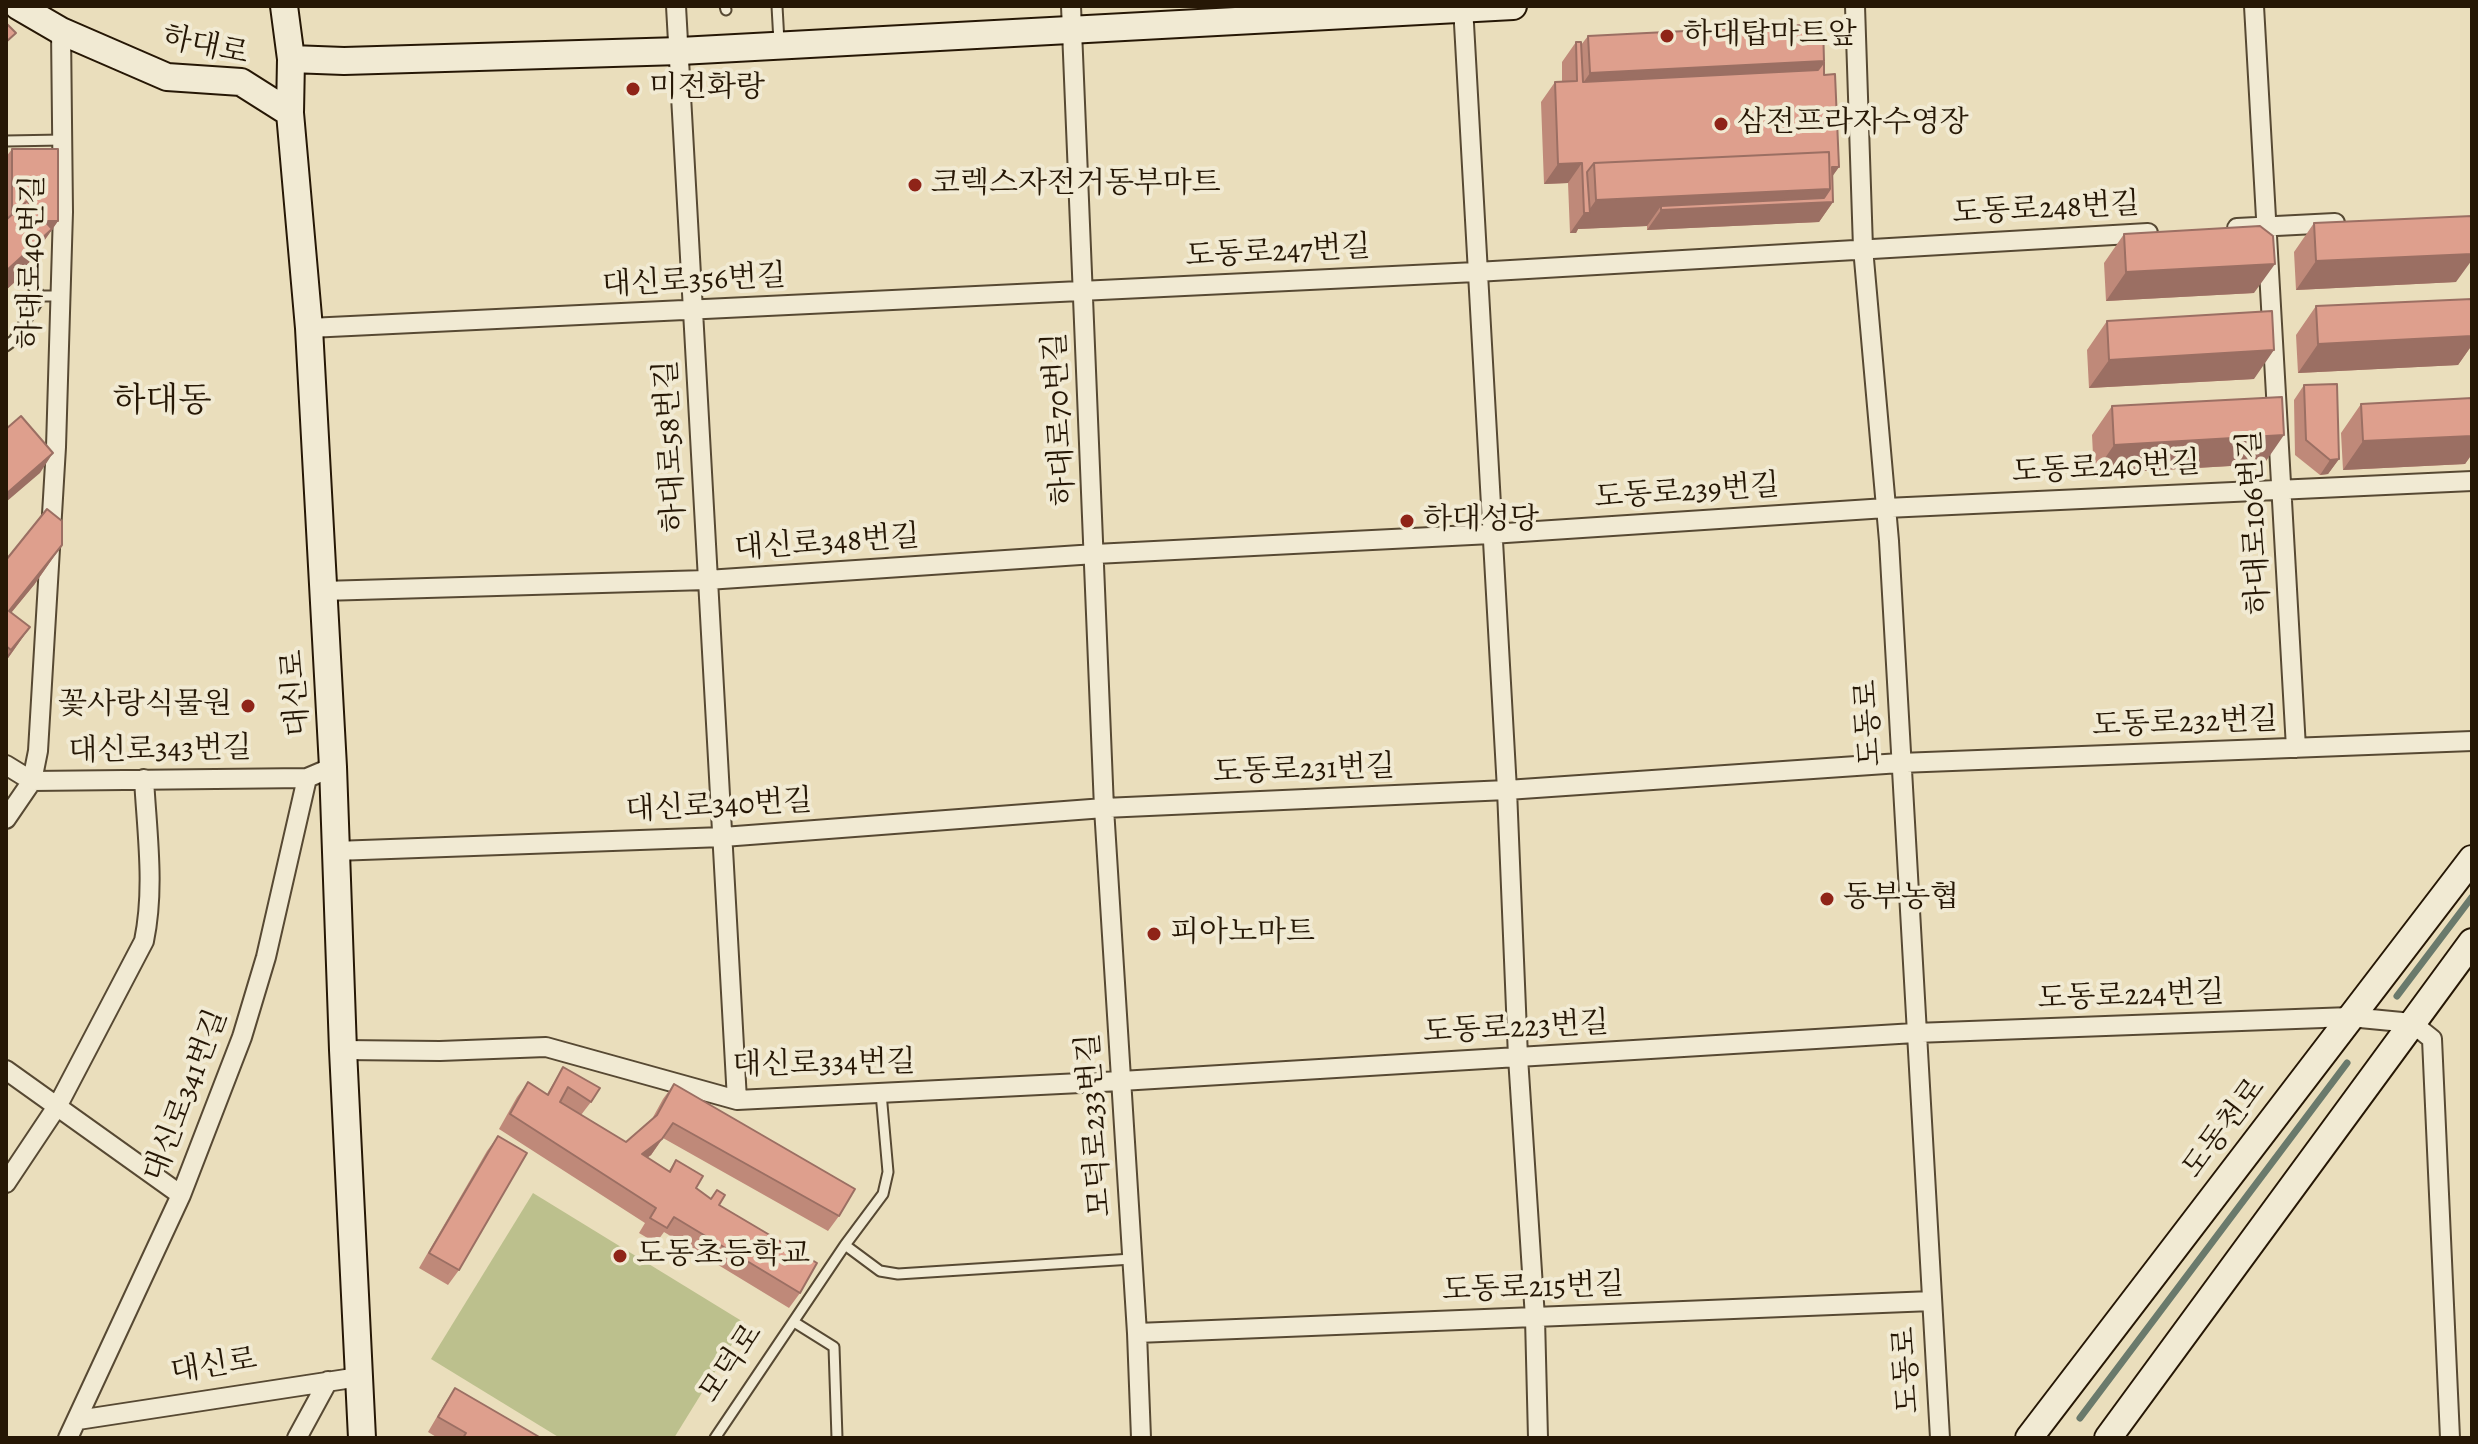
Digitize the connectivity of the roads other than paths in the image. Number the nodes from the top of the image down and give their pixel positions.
1 (18, 6) edge
2 (284, 6) edge
3 (676, 6) edge
4 (777, 6) edge
5 (1513, 6) edge
6 (1855, 6) edge
7 (2254, 6) edge
8 (1463, 7) edge
9 (1071, 17) edge
10 (61, 31) junction
11 (779, 45) junction
12 (680, 51) junction
13 (291, 59) junction
14 (290, 113) junction
15 (62, 140) junction
16 (6, 141) edge
17 (2361, 222) edge
18 (2266, 227) junction
19 (2220, 229) edge
20 (2173, 232) edge
21 (1863, 248) junction
22 (6, 256) edge
23 (1476, 272) junction
24 (1083, 290) junction
25 (41, 296) junction
26 (61, 296) junction
27 (693, 310) junction
28 (309, 328) junction
29 (6, 346) edge
30 (2472, 481) edge
31 (2283, 489) junction
32 (1886, 508) junction
33 (1491, 534) junction
34 (1095, 554) junction
35 (707, 580) junction
36 (322, 591) junction
37 (2472, 741) edge
38 (2296, 748) junction
39 (1900, 763) junction
40 (6, 765) edge
41 (333, 767) junction
42 (307, 778) junction
43 (144, 779) junction
44 (32, 781) junction
45 (1507, 790) junction
46 (1104, 808) junction
47 (6, 819) edge
48 (723, 837) junction
49 (335, 851) junction
50 (2472, 859) edge
51 (2472, 942) edge
52 (2350, 1017) junction
53 (2412, 1023) junction
54 (1915, 1033) junction
55 (343, 1050) junction
56 (1518, 1057) junction
57 (6, 1070) edge
58 (1121, 1081) junction
59 (881, 1093) junction
60 (737, 1100) junction
61 (58, 1105) junction
62 (6, 1183) edge
63 (181, 1195) junction
64 (845, 1245) junction
65 (1132, 1259) junction
66 (1932, 1301) junction
67 (1535, 1318) junction
68 (794, 1322) junction
69 (1137, 1333) junction
70 (359, 1377) junction
71 (328, 1381) junction
72 (78, 1420) junction
73 (68, 1438) edge
74 (297, 1438) edge
75 (362, 1438) edge
76 (715, 1438) edge
77 (837, 1438) edge
78 (1141, 1438) edge
79 (1538, 1438) edge
80 (1940, 1438) edge
81 (2029, 1438) edge
82 (2108, 1438) edge
83 (2450, 1438) edge

1 - 10 street, 하대로
2 - 13 street, 대신로
3 - 12 street, 하대로58번길
4 - 11 lane
5 - 8 street, 하대로
6 - 21 street, 도동로
7 - 18 street, 하대로106번길
8 - 9 street, 하대로
8 - 23 street
9 - 11 street, 하대로
9 - 24 street, 하대로70번길
10 - 14 street, 하대로
10 - 15 street, 하대로40번길
11 - 12 street, 하대로
12 - 13 street, 하대로
12 - 27 street, 하대로58번길
13 - 14 street, 대신로
14 - 28 street, 대신로
15 - 16 lane
15 - 26 street, 하대로40번길
17 - 18 street
18 - 19 street
18 - 31 street, 하대로106번길
20 - 21 street, 도동로248번길
21 - 23 street, 도동로247번길
21 - 32 street, 도동로
22 - 25 lane
23 - 24 street, 도동로247번길
23 - 33 street
24 - 27 street, 대신로356번길
24 - 34 street, 하대로70번길
25 - 26 lane
25 - 29 lane
26 - 44 street, 하대로40번길
27 - 28 street, 대신로356번길
27 - 35 street, 하대로58번길
28 - 36 street, 대신로
30 - 31 street, 도동로240번길
31 - 32 street, 도동로240번길
31 - 38 street, 하대로106번길
32 - 33 street, 도동로239번길
32 - 39 street, 도동로
33 - 34 street, 도동로239번길
33 - 45 street
34 - 35 street, 대신로348번길
34 - 46 street, 하대로70번길
35 - 36 street, 대신로348번길
35 - 48 street, 하대로58번길
36 - 41 street, 대신로
37 - 38 street, 도동로232번길
38 - 39 street, 도동로232번길
39 - 45 street, 도동로231번길
39 - 54 street, 도동로
40 - 44 street
41 - 42 street, 대신로343번길
41 - 49 street, 대신로
42 - 43 street, 대신로343번길
42 - 63 street, 대신로341번길
43 - 44 street, 대신로343번길
43 - 61 street
44 - 47 street, 대신로343번길
45 - 46 street, 도동로231번길
45 - 56 street
46 - 48 street, 대신로340번길
46 - 58 street, 모덕로233번길
48 - 49 street, 대신로340번길
48 - 60 street, 하대로58번길
49 - 55 street, 대신로
50 - 52 street, 도동천로
51 - 53 street
52 - 53 street, 도동로224번길
52 - 54 street, 도동로224번길
52 - 81 street, 도동천로
53 - 82 street
53 - 83 street
54 - 56 street, 도동로223번길
54 - 66 street, 도동로
55 - 60 street, 대신로334번길
55 - 70 street, 대신로
56 - 58 street, 도동로223번길
56 - 67 street
57 - 61 street
58 - 59 street, 대신로334번길
58 - 65 street, 모덕로233번길
59 - 60 street, 대신로334번길
59 - 64 lane, 모덕로
61 - 62 street
61 - 63 street
63 - 72 street, 대신로341번길
64 - 65 lane
64 - 68 lane, 모덕로
65 - 69 street, 모덕로233번길
66 - 67 street, 도동로215번길
66 - 80 street, 도동로
67 - 69 street, 도동로215번길
67 - 79 street
68 - 76 lane, 모덕로
68 - 77 lane
69 - 78 street, 모덕로233번길
70 - 71 street, 대신로
70 - 75 street, 대신로
71 - 72 street, 대신로
71 - 74 street
72 - 73 street, 대신로341번길

